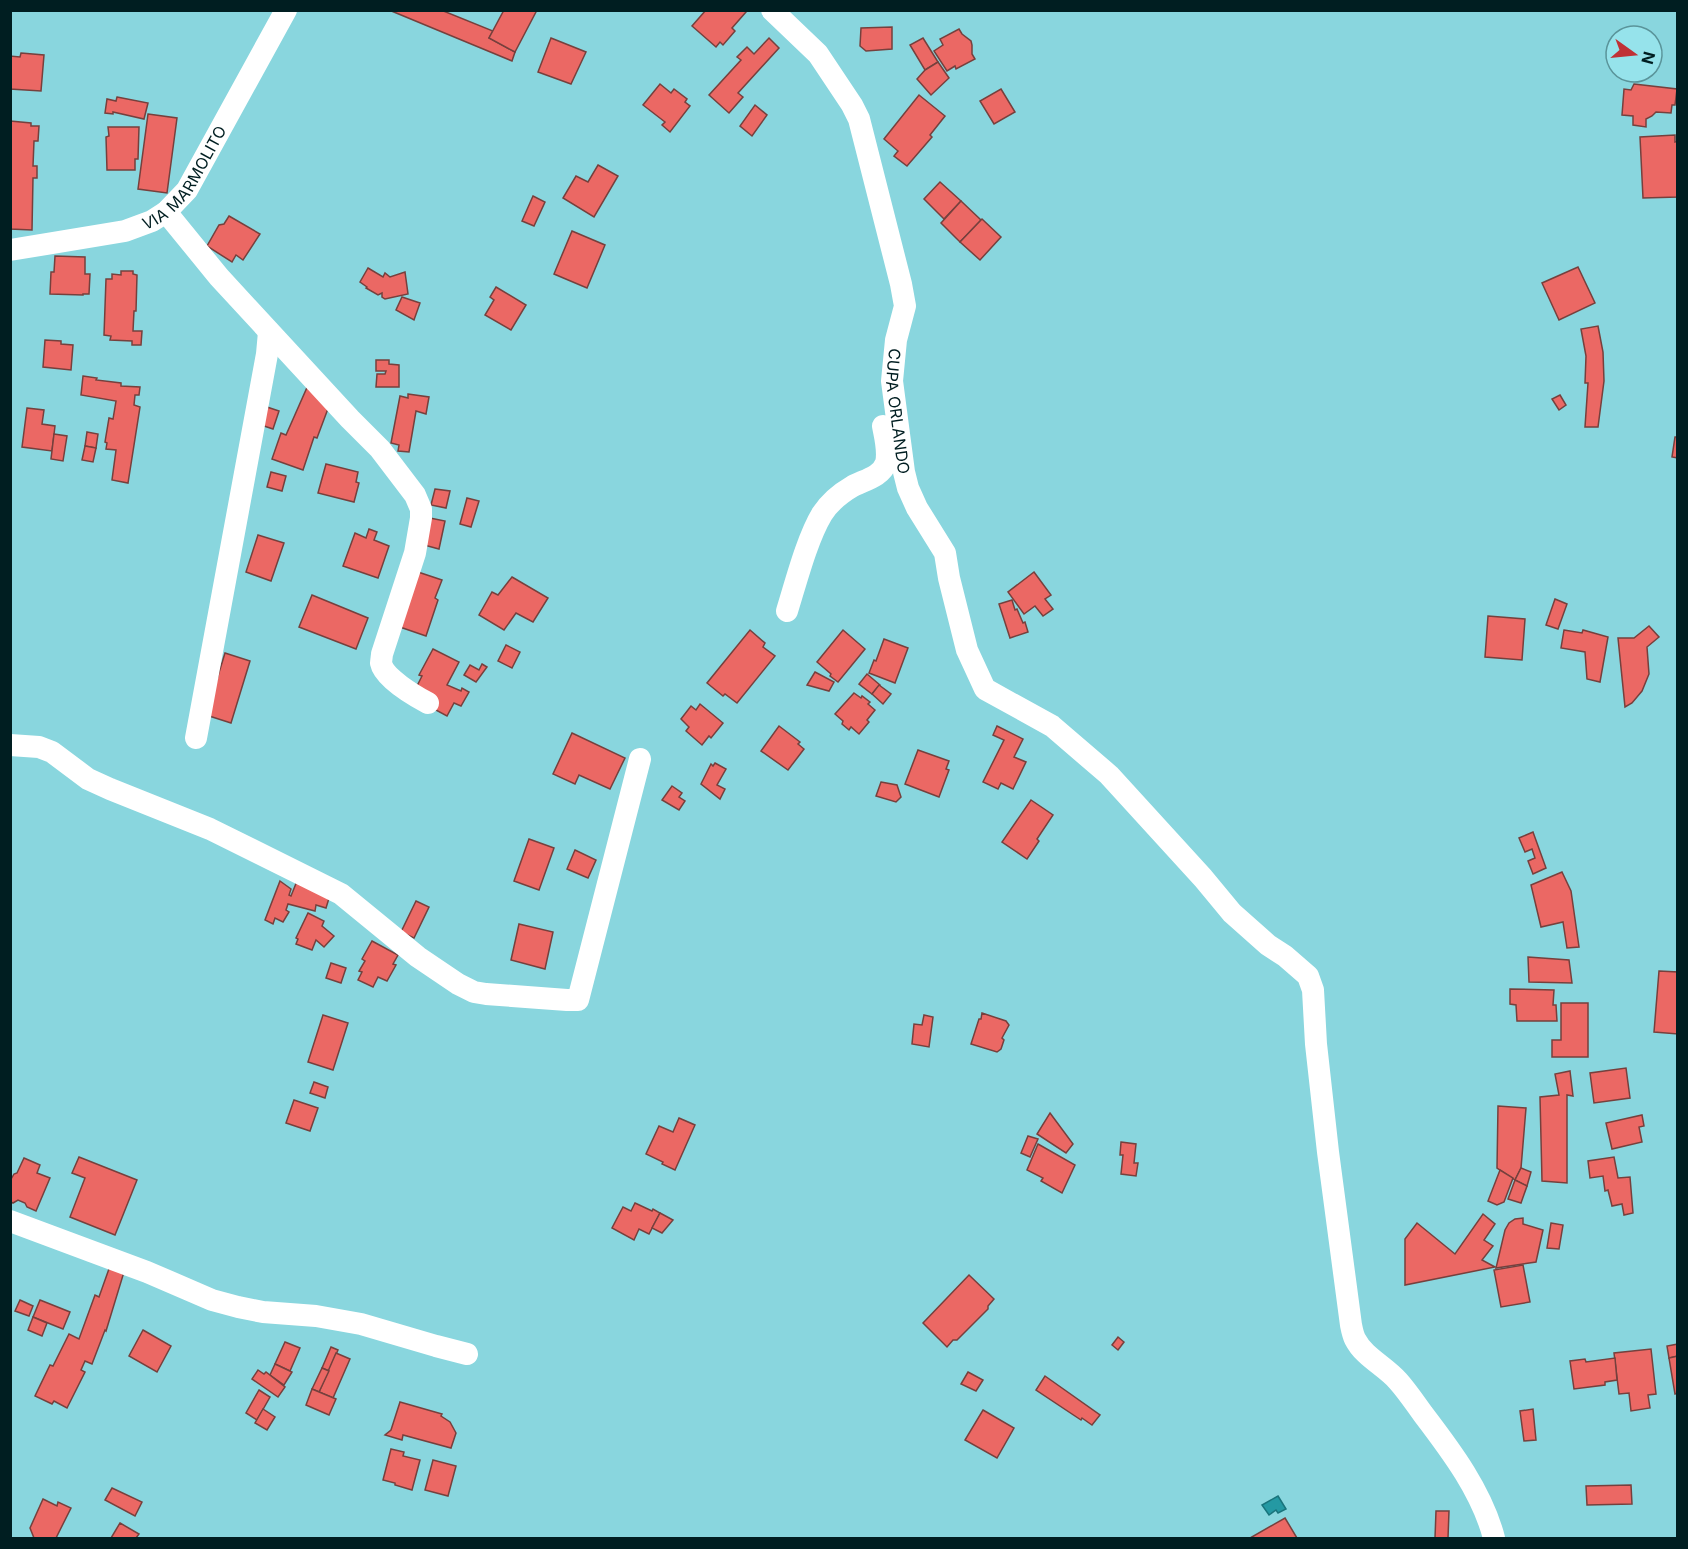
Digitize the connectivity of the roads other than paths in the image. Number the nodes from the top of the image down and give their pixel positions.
1 (286, 10) edge
2 (772, 10) edge
3 (166, 212) junction
4 (10, 249) edge
5 (269, 332) junction
6 (892, 381) junction
7 (787, 610) dead end
8 (428, 703) dead end
9 (196, 738) dead end
10 (10, 745) edge
11 (640, 759) dead end
12 (10, 1221) edge
13 (467, 1354) dead end
14 (1494, 1539) edge

1 - 3 street, VIA MARMOLITO
2 - 6 street, CUPA ORLANDO
3 - 4 street, VIA MARMOLITO
3 - 5 street
5 - 8 street
5 - 9 street
6 - 7 street
6 - 14 street, CUPA ORLANDO
10 - 11 street
12 - 13 street

